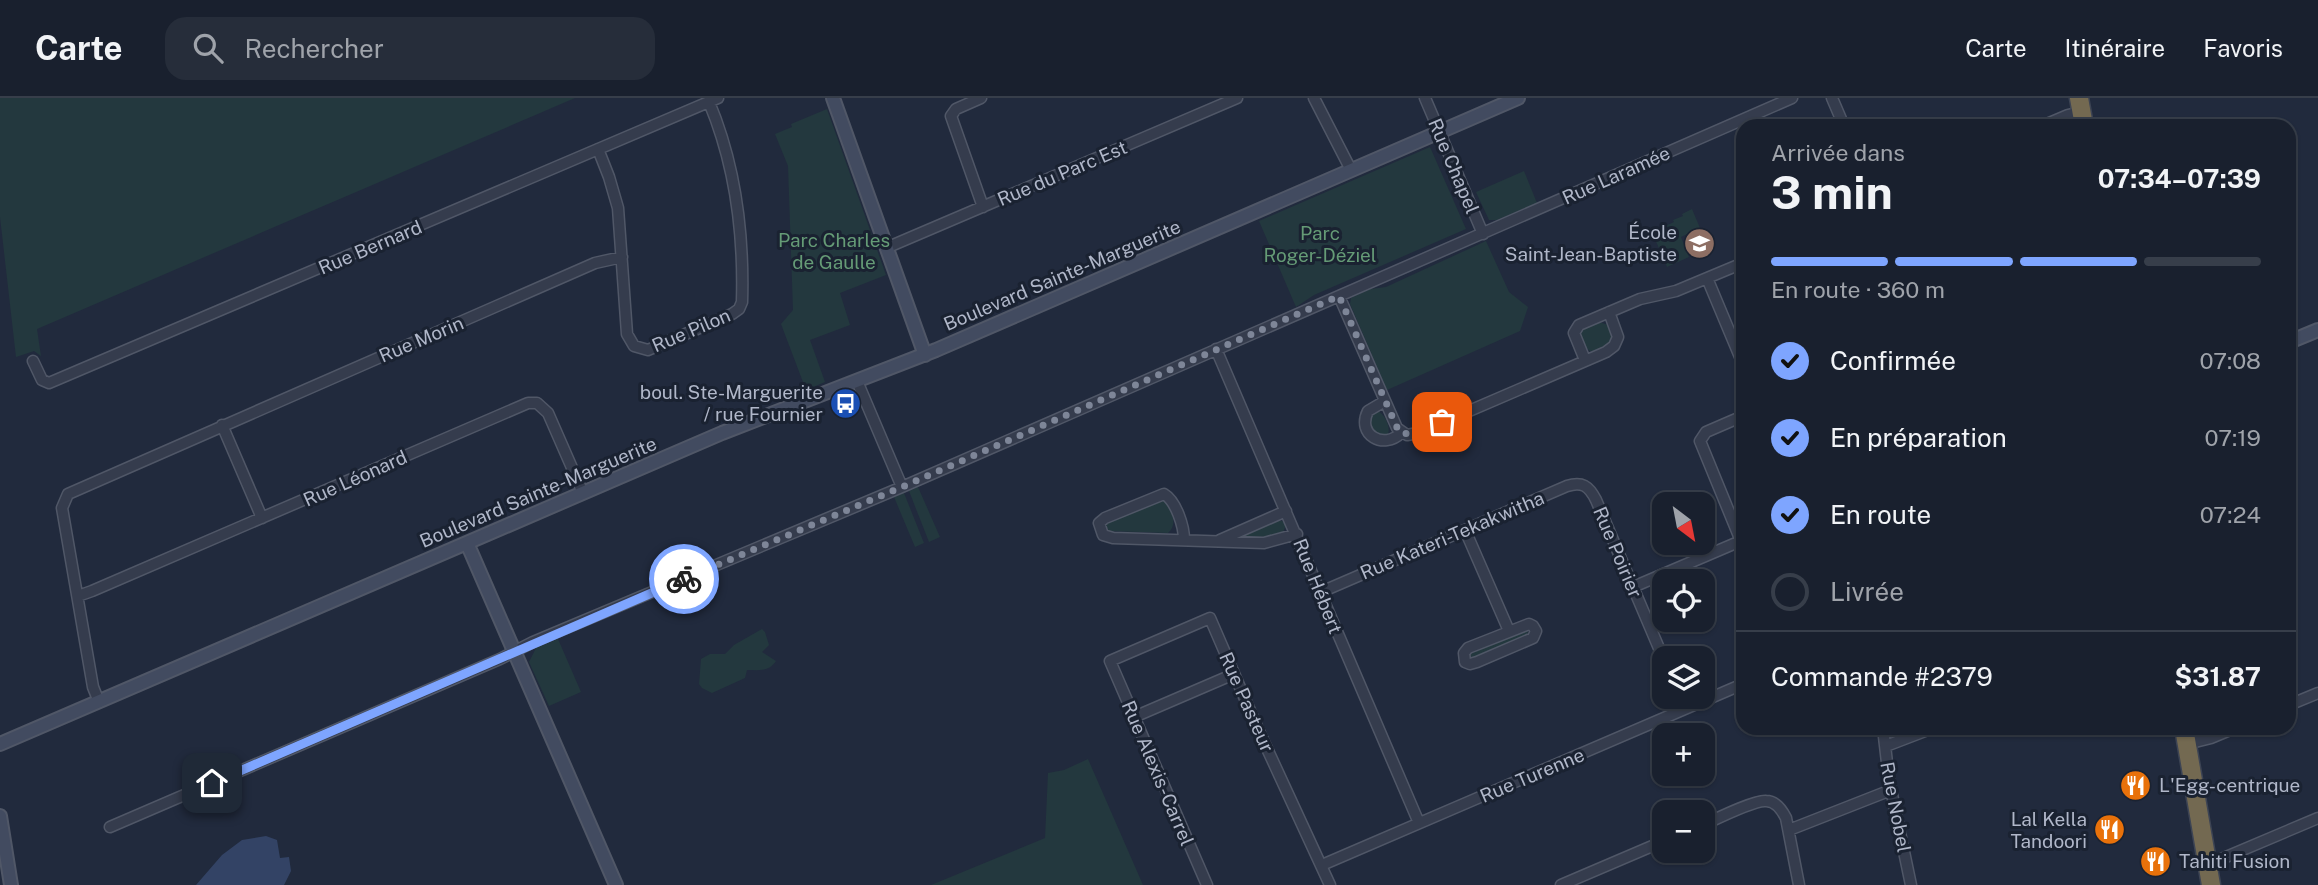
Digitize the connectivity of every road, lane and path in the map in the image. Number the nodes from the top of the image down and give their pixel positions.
1 (832, 98) edge
2 (981, 98) edge
3 (1237, 98) edge
4 (1314, 98) edge
5 (1425, 98) edge
6 (1518, 98) edge
7 (1792, 98) edge
8 (1832, 98) edge
9 (713, 100) edge
10 (2082, 112) edge
11 (1744, 119) edge
12 (1841, 119) edge
13 (2059, 119) edge
14 (1736, 123) edge
15 (1439, 133) junction
16 (598, 149) junction
17 (1351, 170) junction
18 (983, 207) junction
19 (1483, 234) junction
20 (886, 248) junction
21 (622, 257) junction
22 (1736, 266) edge
23 (1707, 278) junction
24 (1339, 296) junction
25 (1609, 312) junction
26 (2318, 330) edge
27 (2296, 339) edge
28 (1736, 347) edge
29 (1216, 349) junction
30 (925, 355) junction
31 (1585, 360) junction
32 (33, 361) dead end
33 (857, 381) junction
34 (1385, 401) junction
35 (1736, 419) edge
36 (222, 425) junction
37 (1401, 433) junction
38 (1584, 485) joint
39 (902, 487) junction
40 (583, 493) junction
41 (1286, 511) junction
42 (262, 518) junction
43 (1736, 526) edge
44 (1465, 530) junction
45 (1297, 534) junction
46 (1184, 540) junction
47 (1217, 541) junction
48 (1736, 543) edge
49 (467, 544) junction
50 (1633, 587) junction
51 (1321, 592) junction
52 (78, 596) junction
53 (1509, 631) junction
54 (1658, 646) edge
55 (514, 652) junction
56 (1110, 661) joint
57 (1234, 674) junction
58 (1736, 687) edge
59 (2318, 693) edge
60 (1715, 696) edge
61 (99, 702) junction
62 (2296, 702) edge
63 (1685, 709) edge
64 (1134, 717) junction
65 (1884, 735) edge
66 (1915, 735) edge
67 (2218, 735) edge
68 (2186, 736) edge
69 (0, 744) edge
70 (1886, 746) junction
71 (1891, 790) junction
72 (0, 816) edge
73 (2318, 818) edge
74 (1715, 820) edge
75 (1419, 823) junction
76 (110, 827) dead end
77 (1789, 830) junction
78 (1652, 846) edge
79 (1322, 865) junction
80 (2207, 865) junction
81 (11, 885) edge
82 (616, 885) edge
83 (1207, 885) edge
84 (1330, 885) edge
85 (1561, 885) edge
86 (1799, 885) edge
87 (1911, 885) edge
88 (2211, 885) edge

1 - 20 street
2 - 18 street
3 - 18 street, Rue du Parc Est
4 - 17 street
5 - 15 street, Rue Chapel
6 - 15 street, Boulevard Sainte-Marguerite
7 - 11 street, Rue Laramée
8 - 12 street
9 - 16 street, Rue Bernard
9 - 21 street, Rue Pilon
10 - 13 street
14 - 19 street, Rue Laramée
15 - 17 street, Boulevard Sainte-Marguerite
15 - 19 street, Rue Chapel
16 - 21 street, Rue Pilon
16 - 32 street, Rue Bernard
17 - 30 street, Boulevard Sainte-Marguerite
18 - 20 street, Rue du Parc Est
19 - 24 street, Rue Laramée
20 - 30 street
21 - 36 street, Rue Morin
22 - 23 street
23 - 25 street
23 - 28 street
24 - 29 street, Rue Laramée
24 - 34 street
25 - 31 street
25 - 31 street
26 - 27 street
29 - 39 street, Rue Laramée
29 - 41 street, Rue Hébert
30 - 33 street, Boulevard Sainte-Marguerite
31 - 37 street
33 - 39 street
33 - 40 street, Boulevard Sainte-Marguerite
34 - 37 street
34 - 37 street
35 - 43 street
36 - 42 street
36 - 52 street, Rue Morin
38 - 44 street, Rue Kateri-Tekakwitha
38 - 50 street, Rue Poirier
39 - 55 street, Rue Laramée
40 - 42 street, Rue Léonard
40 - 49 street, Boulevard Sainte-Marguerite
41 - 45 street, Rue Hébert
41 - 47 street
42 - 52 street, Rue Léonard
44 - 51 street, Rue Kateri-Tekakwitha
44 - 53 street
45 - 47 street
45 - 51 street, Rue Hébert
46 - 46 street
46 - 47 street
48 - 50 street
49 - 55 street
49 - 61 street, Boulevard Sainte-Marguerite
50 - 54 street, Rue Poirier
51 - 75 street, Rue Hébert
52 - 61 street, Rue Morin
53 - 53 street
55 - 76 street, Rue Laramée
55 - 82 street
56 - 57 street, Rue Pasteur
56 - 64 street, Rue Alexis-Carrel
57 - 64 street
57 - 79 street, Rue Pasteur
58 - 60 street, Rue Turenne
59 - 62 street
61 - 69 street, Boulevard Sainte-Marguerite
63 - 75 street, Rue Turenne
64 - 83 street, Rue Alexis-Carrel
65 - 70 street, Rue Nobel
66 - 70 street
67 - 68 street
68 - 80 highway
70 - 71 street, Rue Nobel
71 - 77 street
71 - 87 street, Rue Nobel
72 - 81 street
73 - 80 street
74 - 77 street
75 - 79 street, Rue Turenne
77 - 86 street
78 - 85 street
79 - 84 street, Rue Pasteur
80 - 88 highway

